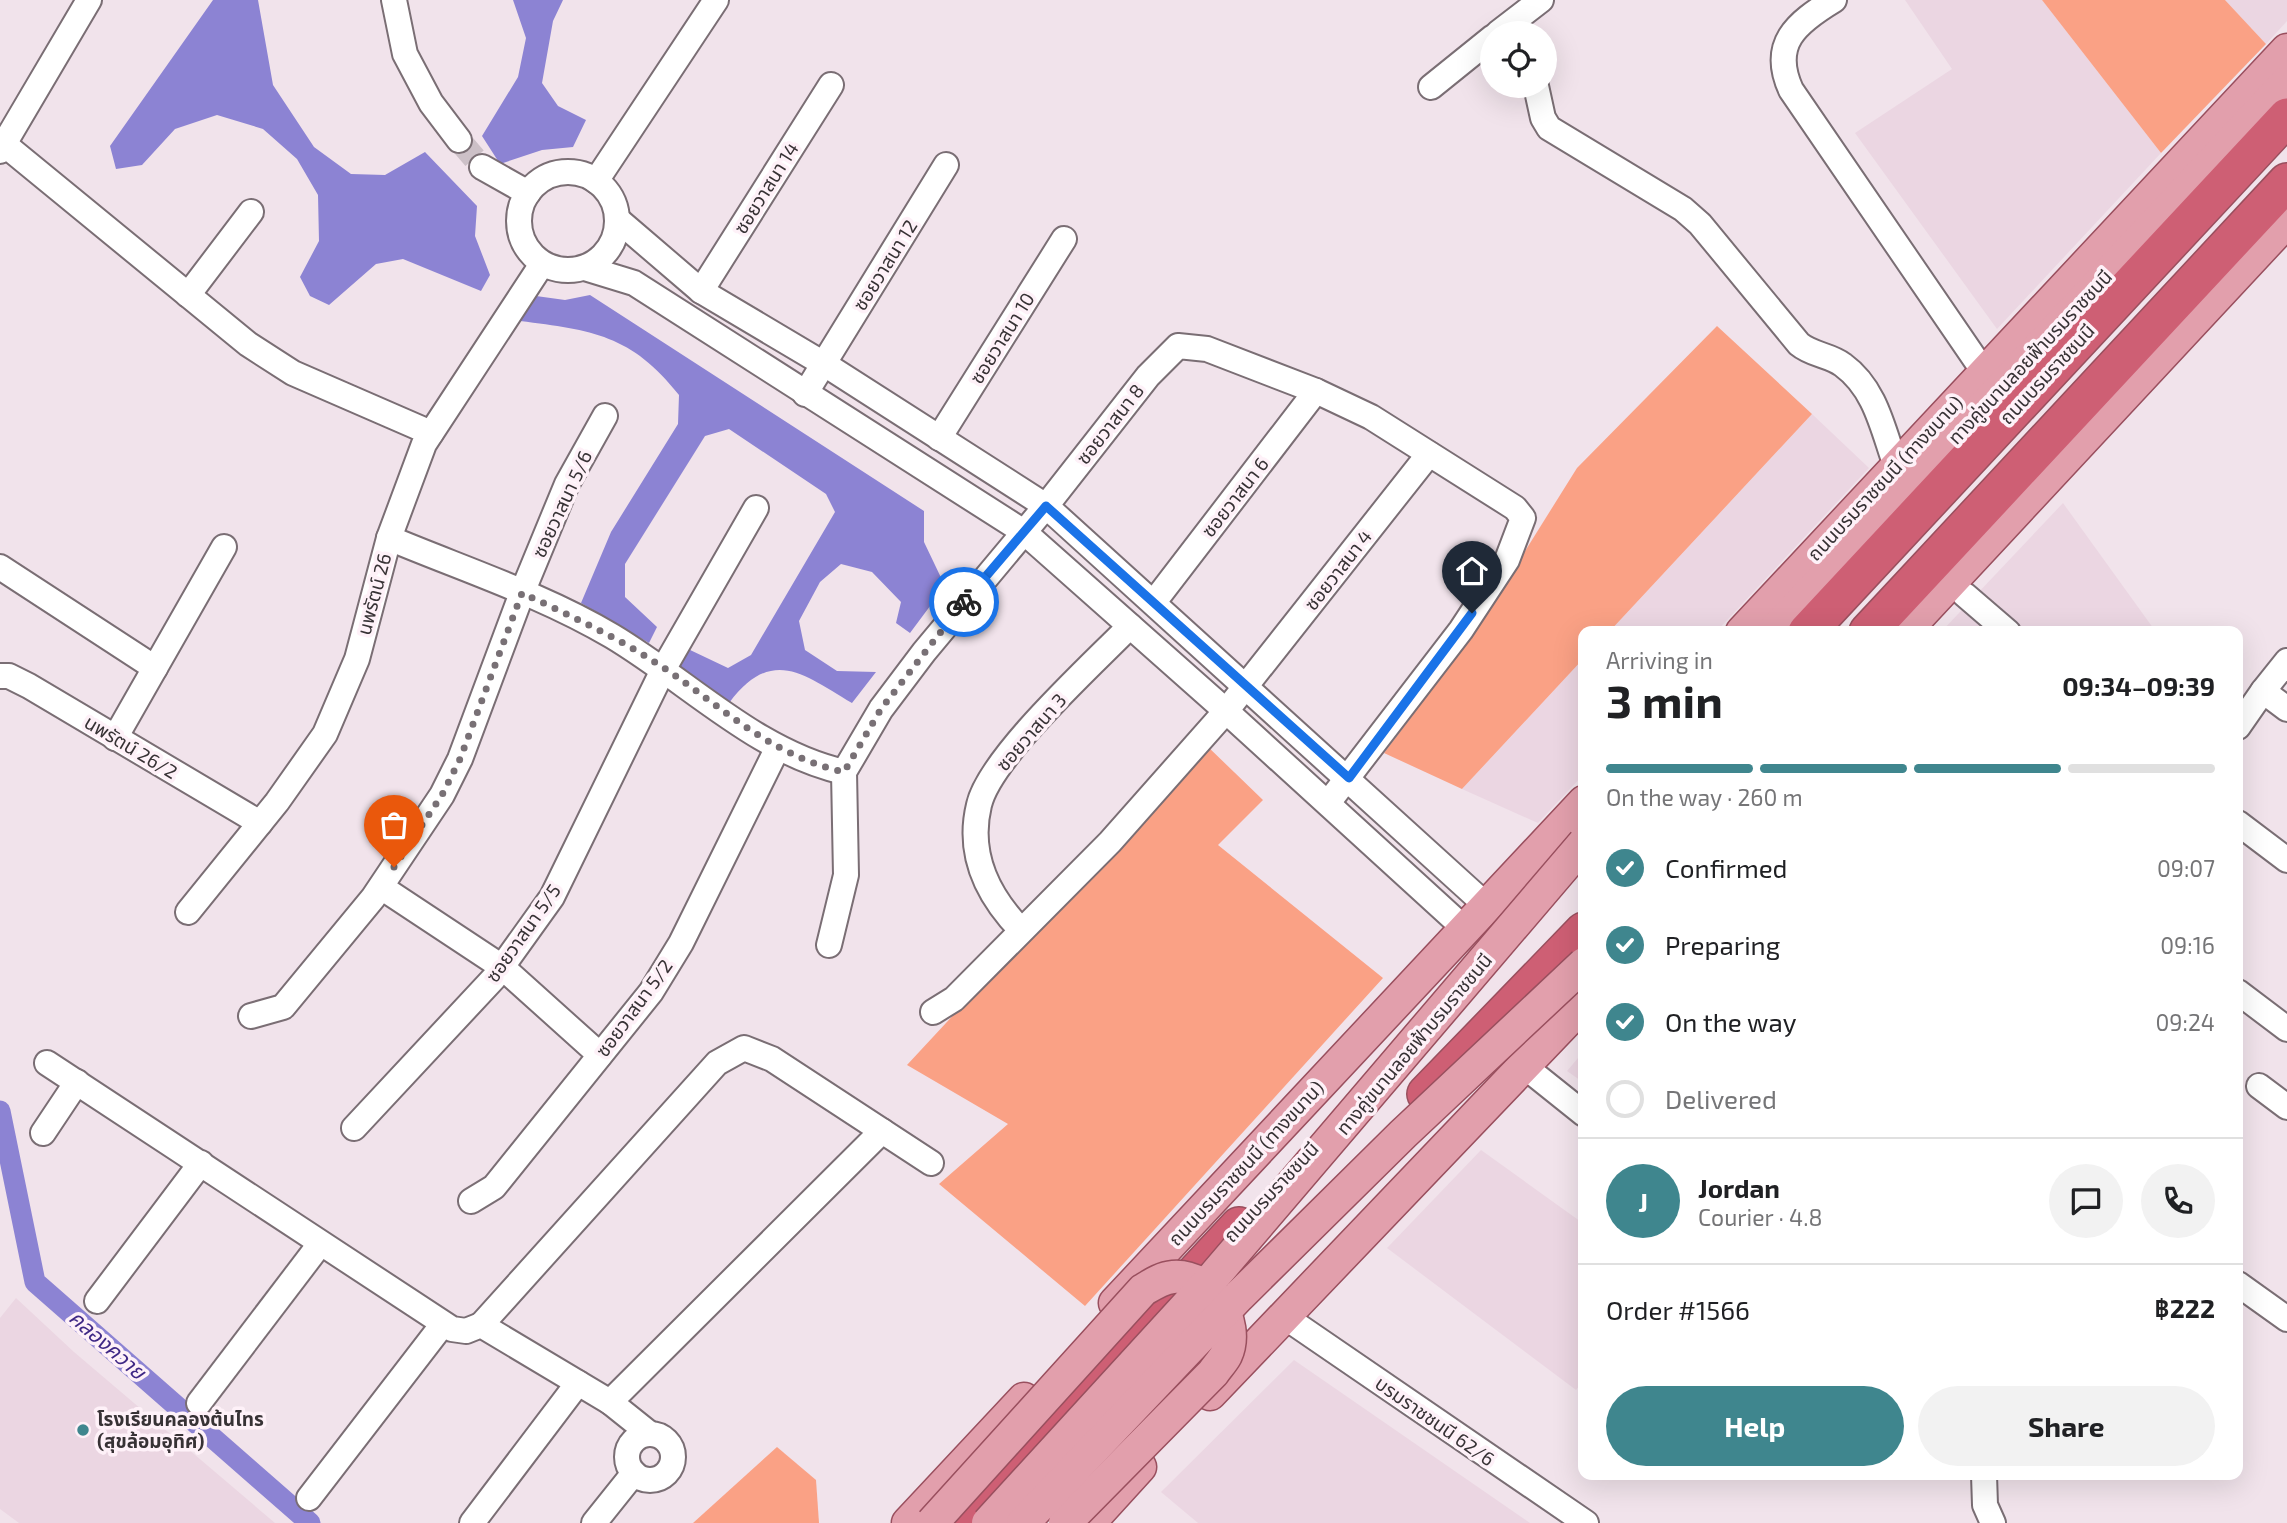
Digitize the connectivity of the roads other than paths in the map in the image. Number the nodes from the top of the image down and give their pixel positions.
1 (89, 0) edge
2 (394, 0) edge
3 (716, 0) edge
4 (1541, 0) edge
5 (1834, 0) edge
6 (1514, 21) edge
7 (1480, 48) edge
8 (2287, 50) edge
9 (2287, 82) edge
10 (831, 85) dead end
11 (1431, 87) dead end
12 (1539, 98) edge
13 (2287, 117) edge
14 (459, 140) tunnel mouth
15 (2, 148) edge
16 (946, 164) dead end
17 (482, 167) tunnel mouth
18 (596, 181) junction
19 (2287, 183) edge
20 (528, 193) junction
21 (251, 212) dead end
22 (617, 219) junction
23 (2287, 221) edge
24 (1064, 239) dead end
25 (2287, 249) edge
26 (542, 264) junction
27 (585, 268) junction
28 (701, 291) junction
29 (188, 295) junction
30 (824, 365) junction
31 (1984, 372) junction
32 (1316, 391) junction
33 (805, 394) junction
34 (605, 416) dead end
35 (431, 433) junction
36 (939, 438) junction
37 (1429, 454) junction
38 (1896, 466) junction
39 (1046, 506) junction
40 (756, 508) dead end
41 (1024, 532) junction
42 (389, 538) junction
43 (224, 548) dead end
44 (0, 567) edge
45 (522, 593) junction
46 (1965, 595) junction
47 (1154, 602) junction
48 (1130, 626) junction
49 (1748, 626) edge
50 (1779, 626) edge
51 (1813, 626) edge
52 (1874, 626) edge
53 (1910, 626) edge
54 (1937, 626) edge
55 (2001, 626) edge
56 (2287, 661) edge
57 (155, 668) junction
58 (664, 668) junction
59 (0, 676) edge
60 (1246, 686) junction
61 (2263, 691) junction
62 (2287, 709) edge
63 (1226, 711) junction
64 (2243, 720) edge
65 (115, 738) junction
66 (776, 749) junction
67 (844, 772) junction
68 (1349, 778) junction
69 (1328, 803) junction
70 (1578, 808) edge
71 (260, 823) junction
72 (2243, 827) edge
73 (1578, 850) edge
74 (2287, 860) edge
75 (1578, 871) edge
76 (381, 887) junction
77 (1487, 906) junction
78 (188, 912) dead end
79 (1465, 929) junction
80 (1021, 930) junction
81 (1578, 937) edge
82 (829, 945) dead end
83 (502, 967) junction
84 (1578, 970) edge
85 (2243, 996) edge
86 (1578, 1009) edge
87 (933, 1012) dead end
88 (251, 1016) dead end
89 (2287, 1029) edge
90 (600, 1055) junction
91 (47, 1063) dead end
92 (1524, 1066) junction
93 (77, 1082) junction
94 (2259, 1086) dead end
95 (2287, 1107) edge
96 (1578, 1109) edge
97 (354, 1128) dead end
98 (881, 1131) junction
99 (43, 1133) dead end
100 (201, 1163) junction
101 (931, 1163) dead end
102 (471, 1201) dead end
103 (320, 1244) junction
104 (2243, 1288) edge
105 (97, 1301) dead end
106 (1285, 1317) junction
107 (2287, 1319) edge
108 (443, 1324) junction
109 (481, 1325) junction
110 (578, 1383) junction
111 (610, 1402) junction
112 (199, 1403) dead end
113 (649, 1434) junction
114 (634, 1474) junction
115 (1984, 1480) edge
116 (309, 1497) dead end
117 (472, 1523) edge
118 (594, 1523) edge
119 (908, 1523) edge
120 (932, 1523) edge
121 (963, 1523) edge
122 (988, 1523) edge
123 (1023, 1523) edge
124 (1035, 1523) edge
125 (1065, 1523) edge
126 (1089, 1523) edge
127 (1586, 1523) edge
128 (1993, 1523) edge

1 - 15 street
2 - 14 street
3 - 18 street
4 - 6 street
5 - 31 street
7 - 11 street
8 - 31 main road, ถนนบรมราชชนนี (ทางขนาน)
9 - 50 main road, ทางคู่ขนานลอยฟ้าบรมราชชนนี
10 - 28 street, ซอยวาสนา 14
12 - 38 street
13 - 51 highway, ถนนบรมราชชนนี
15 - 29 street
16 - 30 street, ซอยวาสนา 12
17 - 20 street
18 - 20 street
18 - 22 street
19 - 52 highway
20 - 26 street
21 - 29 street
22 - 27 street
22 - 28 street
23 - 53 main road
24 - 36 street, ซอยวาสนา 10
25 - 46 main road
26 - 27 street
26 - 35 street, นพรัตน์ 26
27 - 33 street
28 - 30 street
29 - 35 street
30 - 33 street, ซอยวาสนา 12
30 - 36 street
31 - 38 main road, ถนนบรมราชชนนี (ทางขนาน)
32 - 37 street
32 - 39 street, ซอยวาสนา 8
32 - 47 street, ซอยวาสนา 6
33 - 41 street
34 - 45 street, ซอยวาสนา 5/6
35 - 42 street, นพรัตน์ 26
36 - 39 street
37 - 60 street, ซอยวาสนา 4
37 - 68 street
38 - 49 main road, ถนนบรมราชชนนี (ทางขนาน)
39 - 41 street, ซอยวาสนา 8
39 - 47 street
40 - 58 street, ซอยวาสนา 5/5
41 - 48 street
41 - 67 street, ซอยวาสนา 8
42 - 45 street
42 - 71 street, นพรัตน์ 26
43 - 57 street
44 - 57 street
45 - 58 street
45 - 76 street, ซอยวาสนา 5/6
46 - 54 main road
46 - 55 street
47 - 60 street
48 - 63 street
48 - 80 street, ซอยวาสนา 3
56 - 61 street
57 - 65 street
58 - 66 street
58 - 83 street, ซอยวาสนา 5/5
59 - 65 street, นพรัตน์ 26/2
60 - 63 street, ซอยวาสนา 4
60 - 68 street
61 - 62 street
61 - 64 street
63 - 69 street
63 - 80 street, ซอยวาสนา 4
65 - 71 street, นพรัตน์ 26/2
66 - 67 street
66 - 90 street, ซอยวาสนา 5/2
67 - 82 street
68 - 69 street
68 - 77 street
69 - 79 street
70 - 77 main road, ถนนบรมราชชนนี (ทางขนาน)
71 - 78 street, นพรัตน์ 26
72 - 74 street
73 - 122 main road, ทางคู่ขนานลอยฟ้าบรมราชชนนี, bridge
75 - 121 highway, ถนนบรมราชชนนี
76 - 83 street
76 - 88 street, ซอยวาสนา 5/6
77 - 79 main road, ถนนบรมราชชนนี (ทางขนาน)
79 - 119 main road, ถนนบรมราชชนนี (ทางขนาน)
80 - 87 street, ซอยวาสนา 4
81 - 124 highway
83 - 90 street
83 - 97 street, ซอยวาสนา 5/5
84 - 123 main road, bridge
85 - 89 street
86 - 92 main road
90 - 102 street, ซอยวาสนา 5/2
91 - 93 street
92 - 96 street
92 - 106 main road
93 - 99 street
93 - 100 street
94 - 95 street
98 - 101 street
98 - 109 street
98 - 111 street
100 - 103 street
100 - 105 street
103 - 108 street
103 - 112 street
104 - 107 street
106 - 126 main road
106 - 127 street, บรมราชชนนี 62/6
108 - 109 street
108 - 116 street
109 - 110 street
110 - 111 street
110 - 117 street
111 - 113 street
113 - 114 street
113 - 114 street
114 - 118 street
115 - 128 street
120 - 125 main road, bridge

